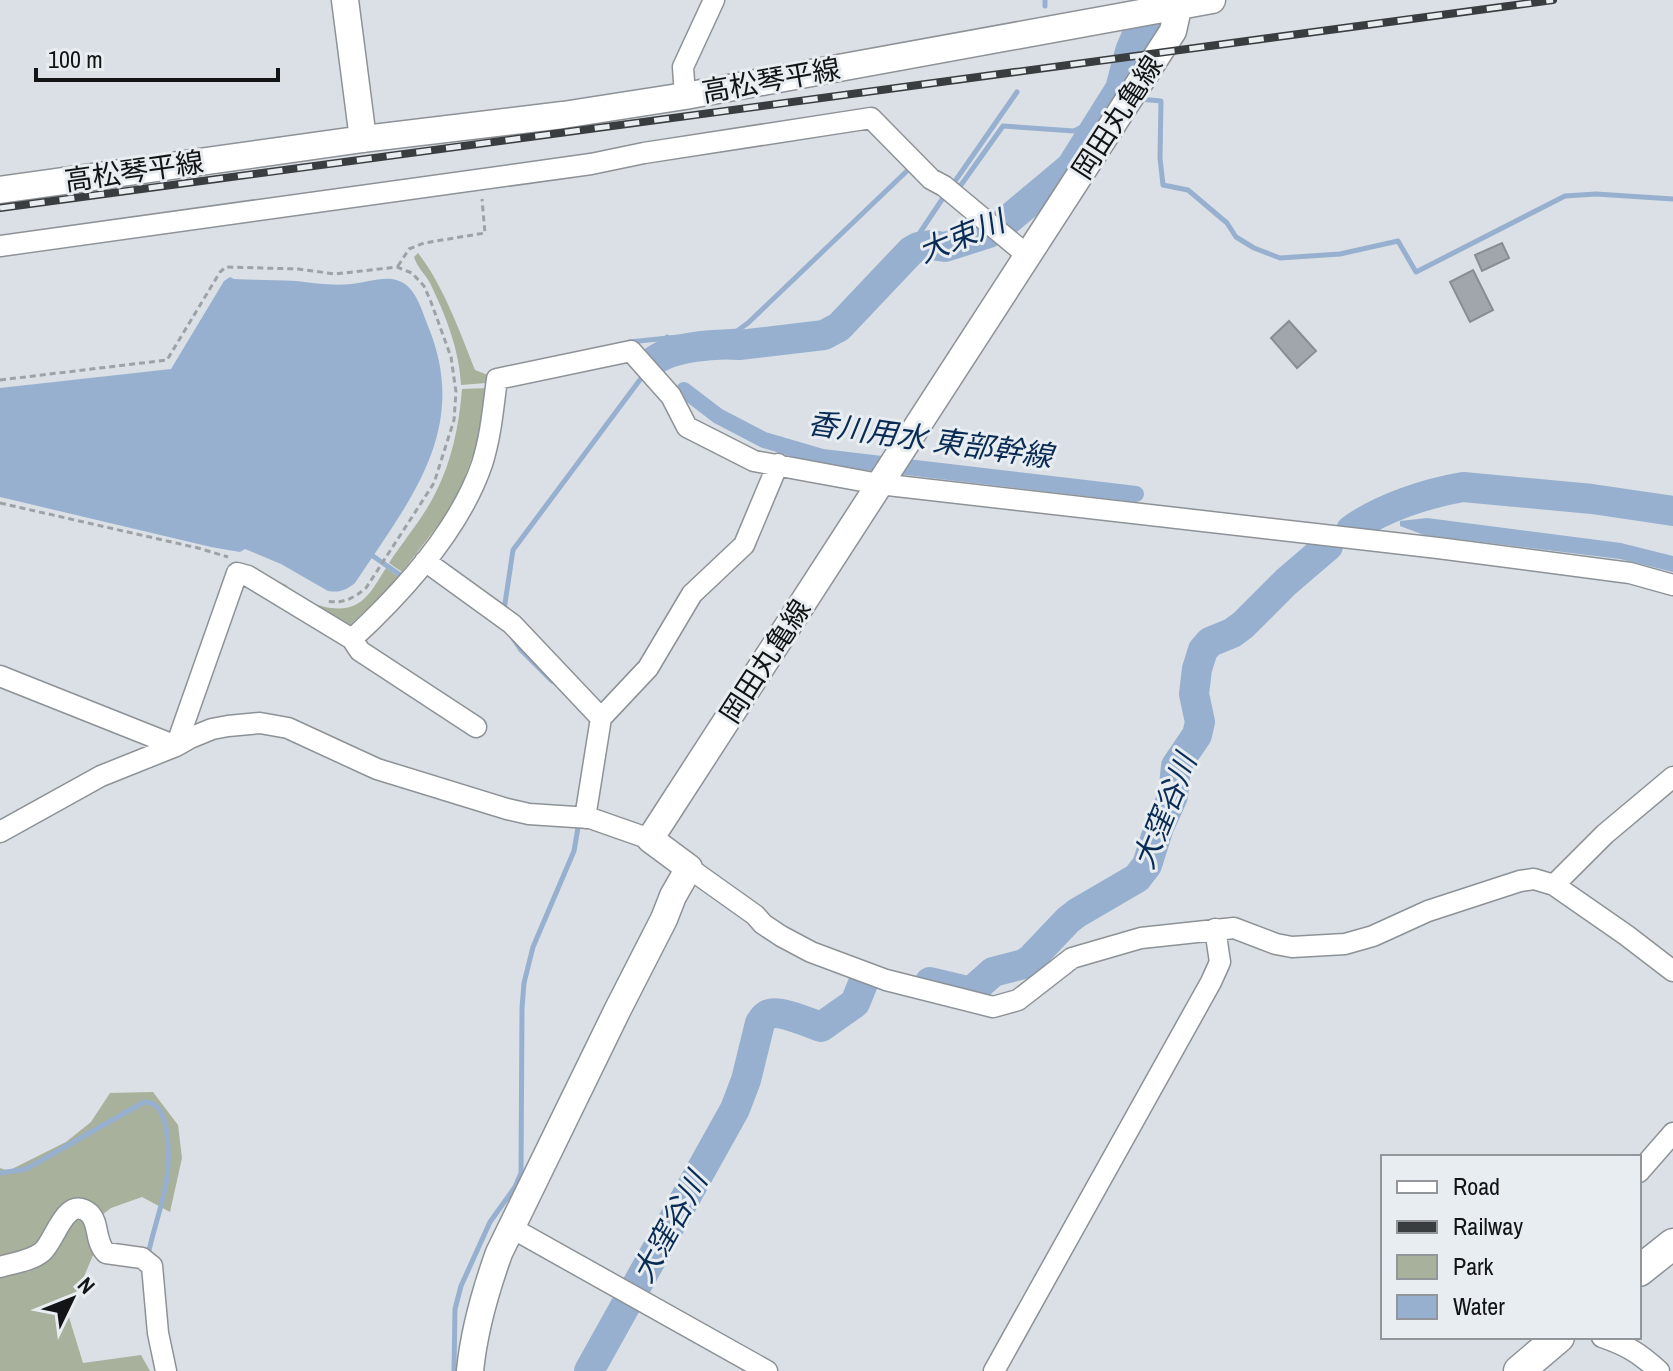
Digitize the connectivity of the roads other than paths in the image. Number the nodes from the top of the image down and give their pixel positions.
1 (345, 0) edge
2 (714, 0) edge
3 (1212, 0) edge
4 (1176, 7) junction
5 (685, 96) junction
6 (363, 139) junction
7 (0, 190) edge
8 (0, 246) edge
9 (1027, 255) junction
10 (778, 464) junction
11 (888, 471) junction
12 (425, 561) junction
13 (1673, 585) edge
14 (352, 639) junction
15 (0, 676) edge
16 (601, 718) junction
17 (476, 727) dead end
18 (176, 746) junction
19 (1673, 777) edge
20 (581, 818) junction
21 (0, 832) edge
22 (650, 839) junction
23 (689, 868) junction
24 (1554, 885) junction
25 (1215, 929) junction
26 (1673, 971) edge
27 (1673, 1133) edge
28 (1641, 1170) edge
29 (510, 1227) junction
30 (1673, 1244) edge
31 (0, 1267) edge
32 (1641, 1269) edge
33 (1557, 1339) edge
34 (1608, 1339) edge
35 (166, 1371) edge
36 (470, 1371) edge
37 (767, 1371) edge
38 (994, 1371) edge
39 (1519, 1371) edge
40 (1659, 1371) edge

1 - 6 main road
2 - 5 street
3 - 4 main road
4 - 5 main road, 高松琴平線
4 - 9 main road, 岡田丸亀線
5 - 6 main road, 高松琴平線
6 - 7 main road, 高松琴平線
8 - 9 street
9 - 11 main road, 岡田丸亀線
10 - 11 street
10 - 12 street
10 - 16 street
11 - 13 street
11 - 22 main road, 岡田丸亀線
12 - 14 street
12 - 16 street
14 - 17 street
14 - 18 street
15 - 18 street
16 - 20 street
18 - 20 street
18 - 21 street
19 - 24 street
20 - 22 street
22 - 23 main road
23 - 25 street
23 - 29 main road
24 - 25 street
24 - 26 street
25 - 38 street
27 - 28 street
29 - 36 main road
29 - 37 street
30 - 32 highway
31 - 35 street
33 - 39 highway
34 - 40 street

